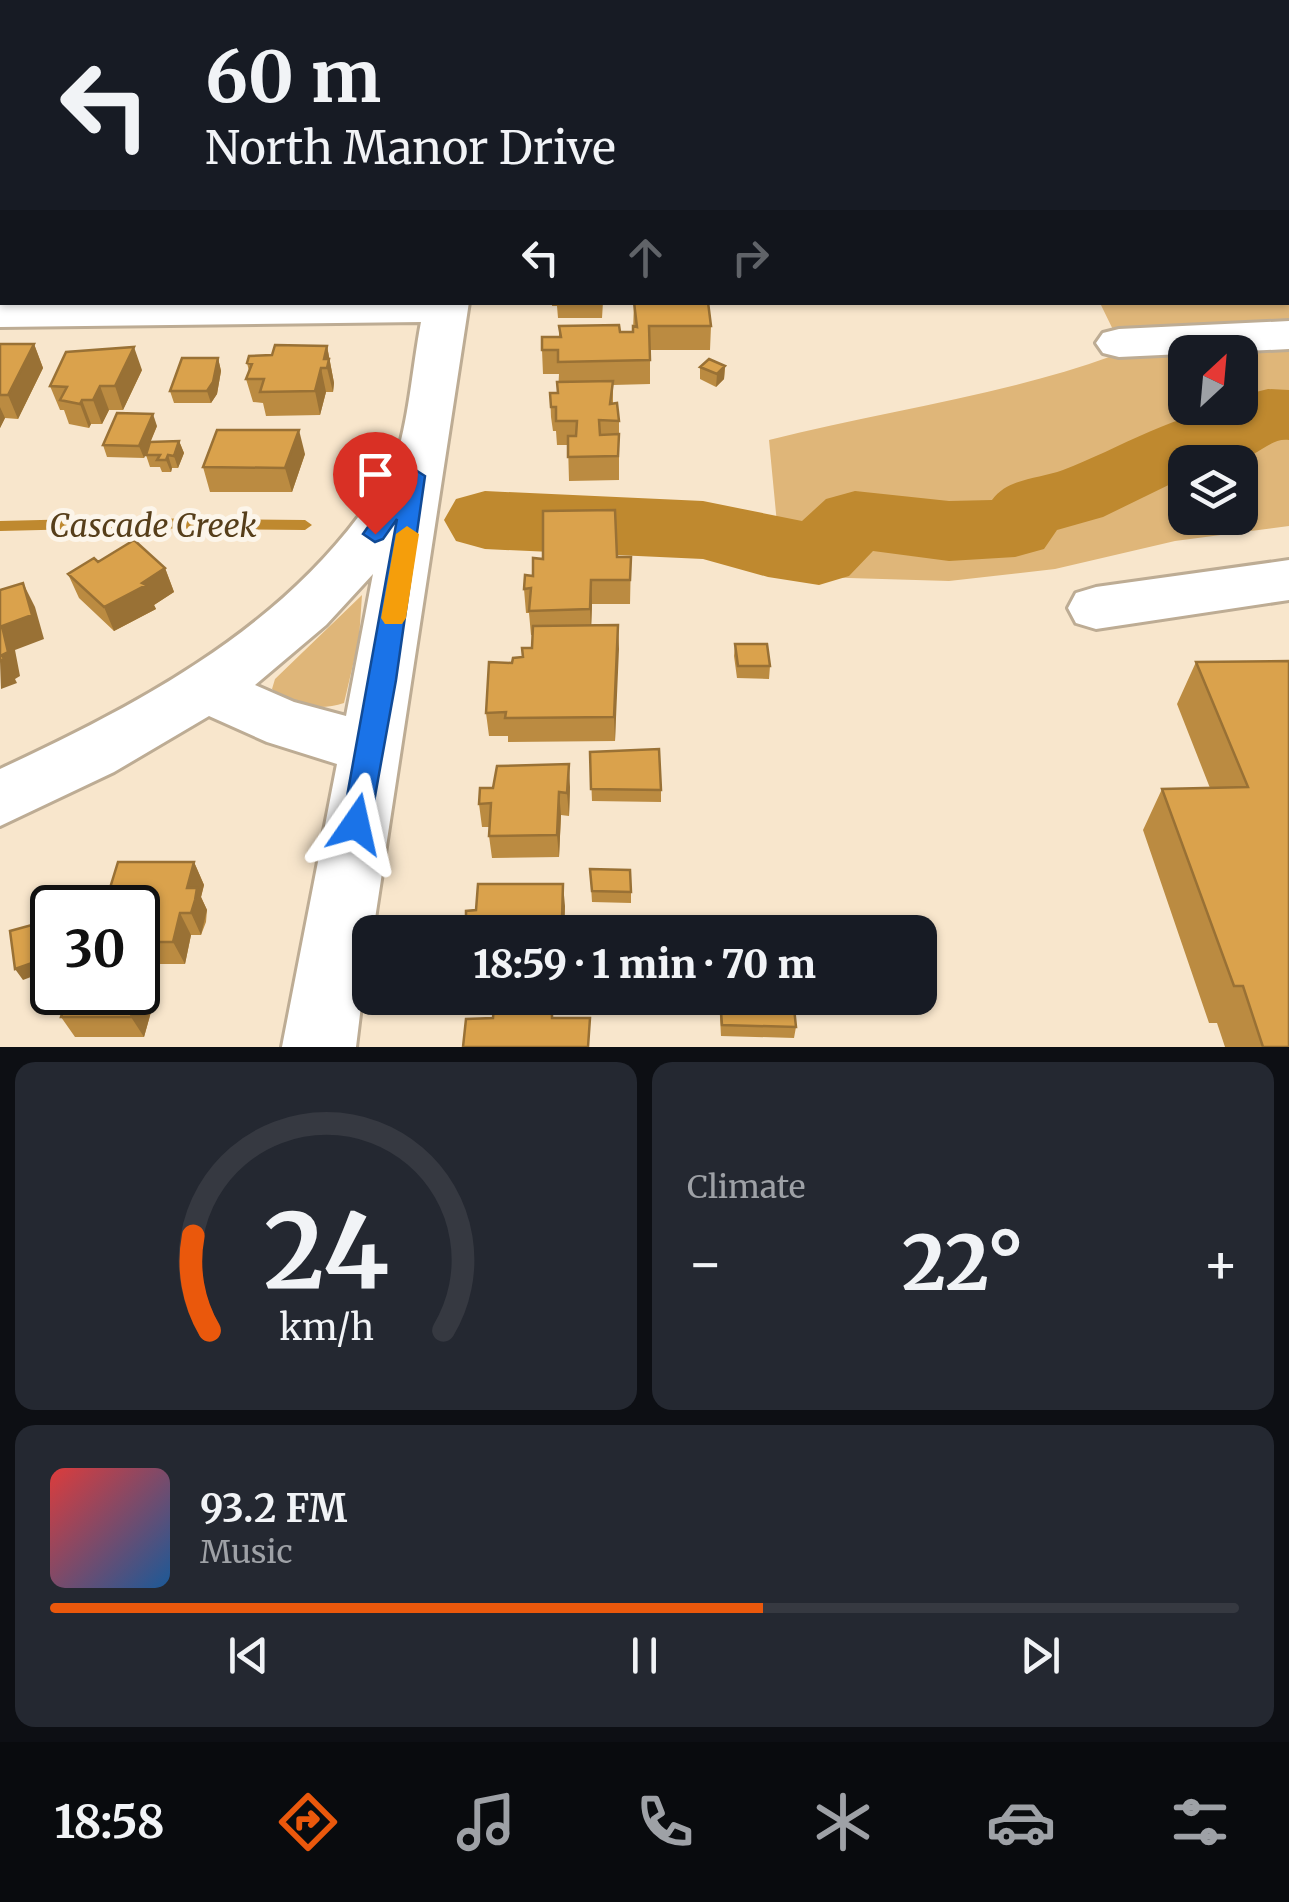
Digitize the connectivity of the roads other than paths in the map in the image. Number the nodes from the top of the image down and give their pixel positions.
1 (447, 306) edge
2 (0, 314) edge
3 (1289, 335) edge
4 (1119, 342) dead end
5 (414, 476) junction
6 (1289, 580) edge
7 (1096, 608) dead end
8 (211, 687) junction
9 (372, 746) junction
10 (0, 799) edge
11 (319, 1047) edge

1 - 2 street
1 - 5 street
3 - 4 street
5 - 8 street
5 - 9 street
6 - 7 street
8 - 9 street
8 - 10 street
9 - 11 street

